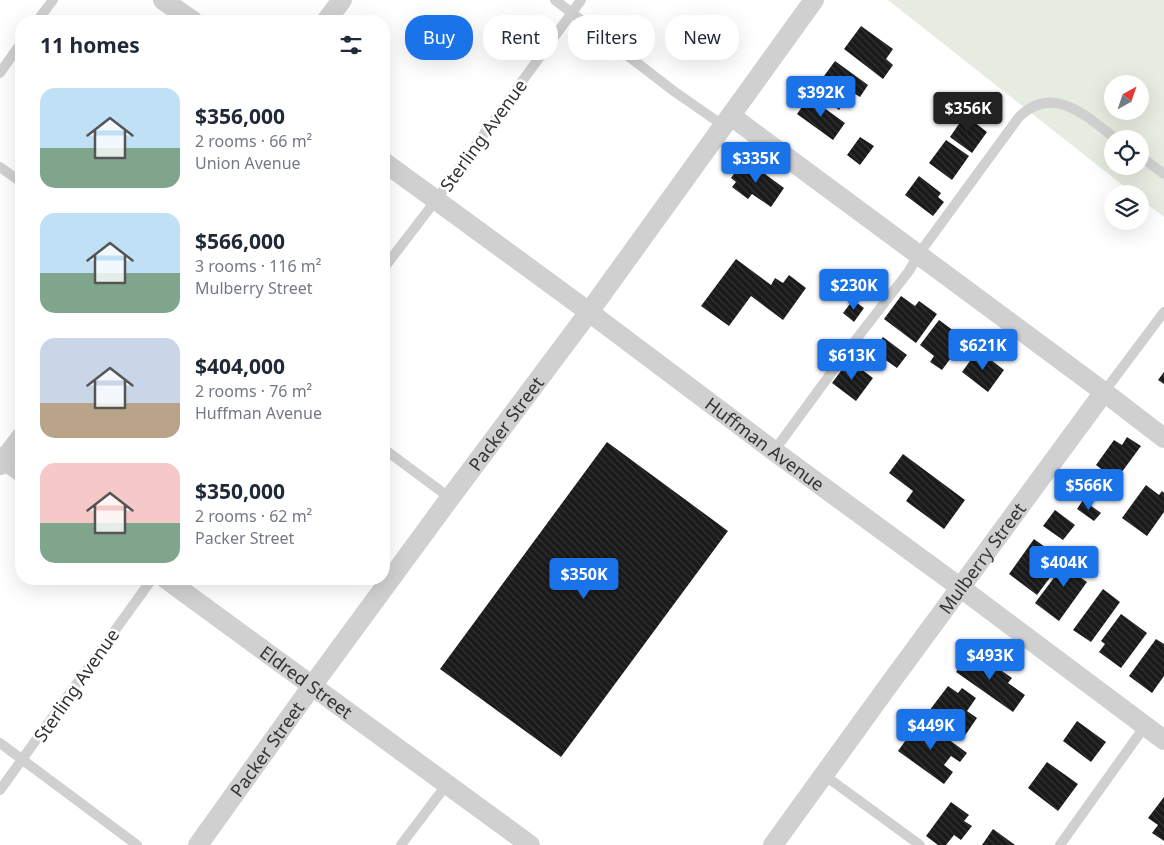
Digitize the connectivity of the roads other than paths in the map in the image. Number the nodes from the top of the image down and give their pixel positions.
1 (53, 0) edge
2 (163, 0) edge
3 (342, 0) edge
4 (555, 0) edge
5 (581, 0) edge
6 (814, 0) edge
7 (572, 13) junction
8 (42, 15) edge
9 (184, 15) edge
10 (331, 15) edge
11 (15, 52) edge
12 (0, 73) edge
13 (728, 121) junction
14 (1104, 130) edge
15 (1149, 163) edge
16 (390, 166) edge
17 (0, 167) edge
18 (1164, 174) edge
19 (15, 178) edge
20 (436, 200) junction
21 (918, 255) junction
22 (390, 260) edge
23 (589, 312) junction
24 (1164, 312) edge
25 (1104, 392) junction
26 (1164, 438) edge
27 (15, 445) edge
28 (774, 452) junction
29 (390, 453) edge
30 (2, 461) edge
31 (15, 469) edge
32 (450, 498) junction
33 (390, 580) edge
34 (148, 585) edge
35 (174, 585) edge
36 (386, 585) edge
37 (961, 588) junction
38 (312, 686) junction
39 (1145, 726) junction
40 (1164, 740) edge
41 (0, 743) edge
42 (22, 760) junction
43 (824, 775) junction
44 (447, 784) junction
45 (0, 790) edge
46 (137, 845) edge
47 (198, 845) edge
48 (401, 845) edge
49 (530, 845) edge
50 (773, 845) edge
51 (920, 845) edge
52 (1060, 845) edge

1 - 8 lane
2 - 9 street
3 - 10 street
4 - 7 lane
5 - 7 lane, Sterling Avenue
6 - 13 street, Packer Street
7 - 13 lane
7 - 20 lane, Sterling Avenue
11 - 12 lane
13 - 21 street
13 - 23 street, Packer Street
14 - 21 lane
15 - 18 lane
16 - 20 street, Huffman Avenue
17 - 19 lane
20 - 22 lane, Sterling Avenue
20 - 23 street, Huffman Avenue
21 - 25 street
21 - 28 lane
23 - 28 street, Huffman Avenue
23 - 32 street, Packer Street
24 - 25 lane
25 - 26 street
25 - 37 street, Mulberry Street
27 - 30 street
28 - 37 street, Huffman Avenue
29 - 32 lane
30 - 31 street
32 - 33 street, Packer Street
34 - 42 lane, Sterling Avenue
35 - 38 street, Eldred Street
36 - 38 street, Packer Street
37 - 39 street, Huffman Avenue
37 - 43 street, Mulberry Street
38 - 44 street, Eldred Street
38 - 47 street, Packer Street
39 - 40 street, Huffman Avenue
39 - 52 lane
41 - 42 lane
42 - 45 lane, Sterling Avenue
42 - 46 lane
43 - 50 street, Mulberry Street
43 - 51 lane
44 - 48 lane
44 - 49 street, Eldred Street

